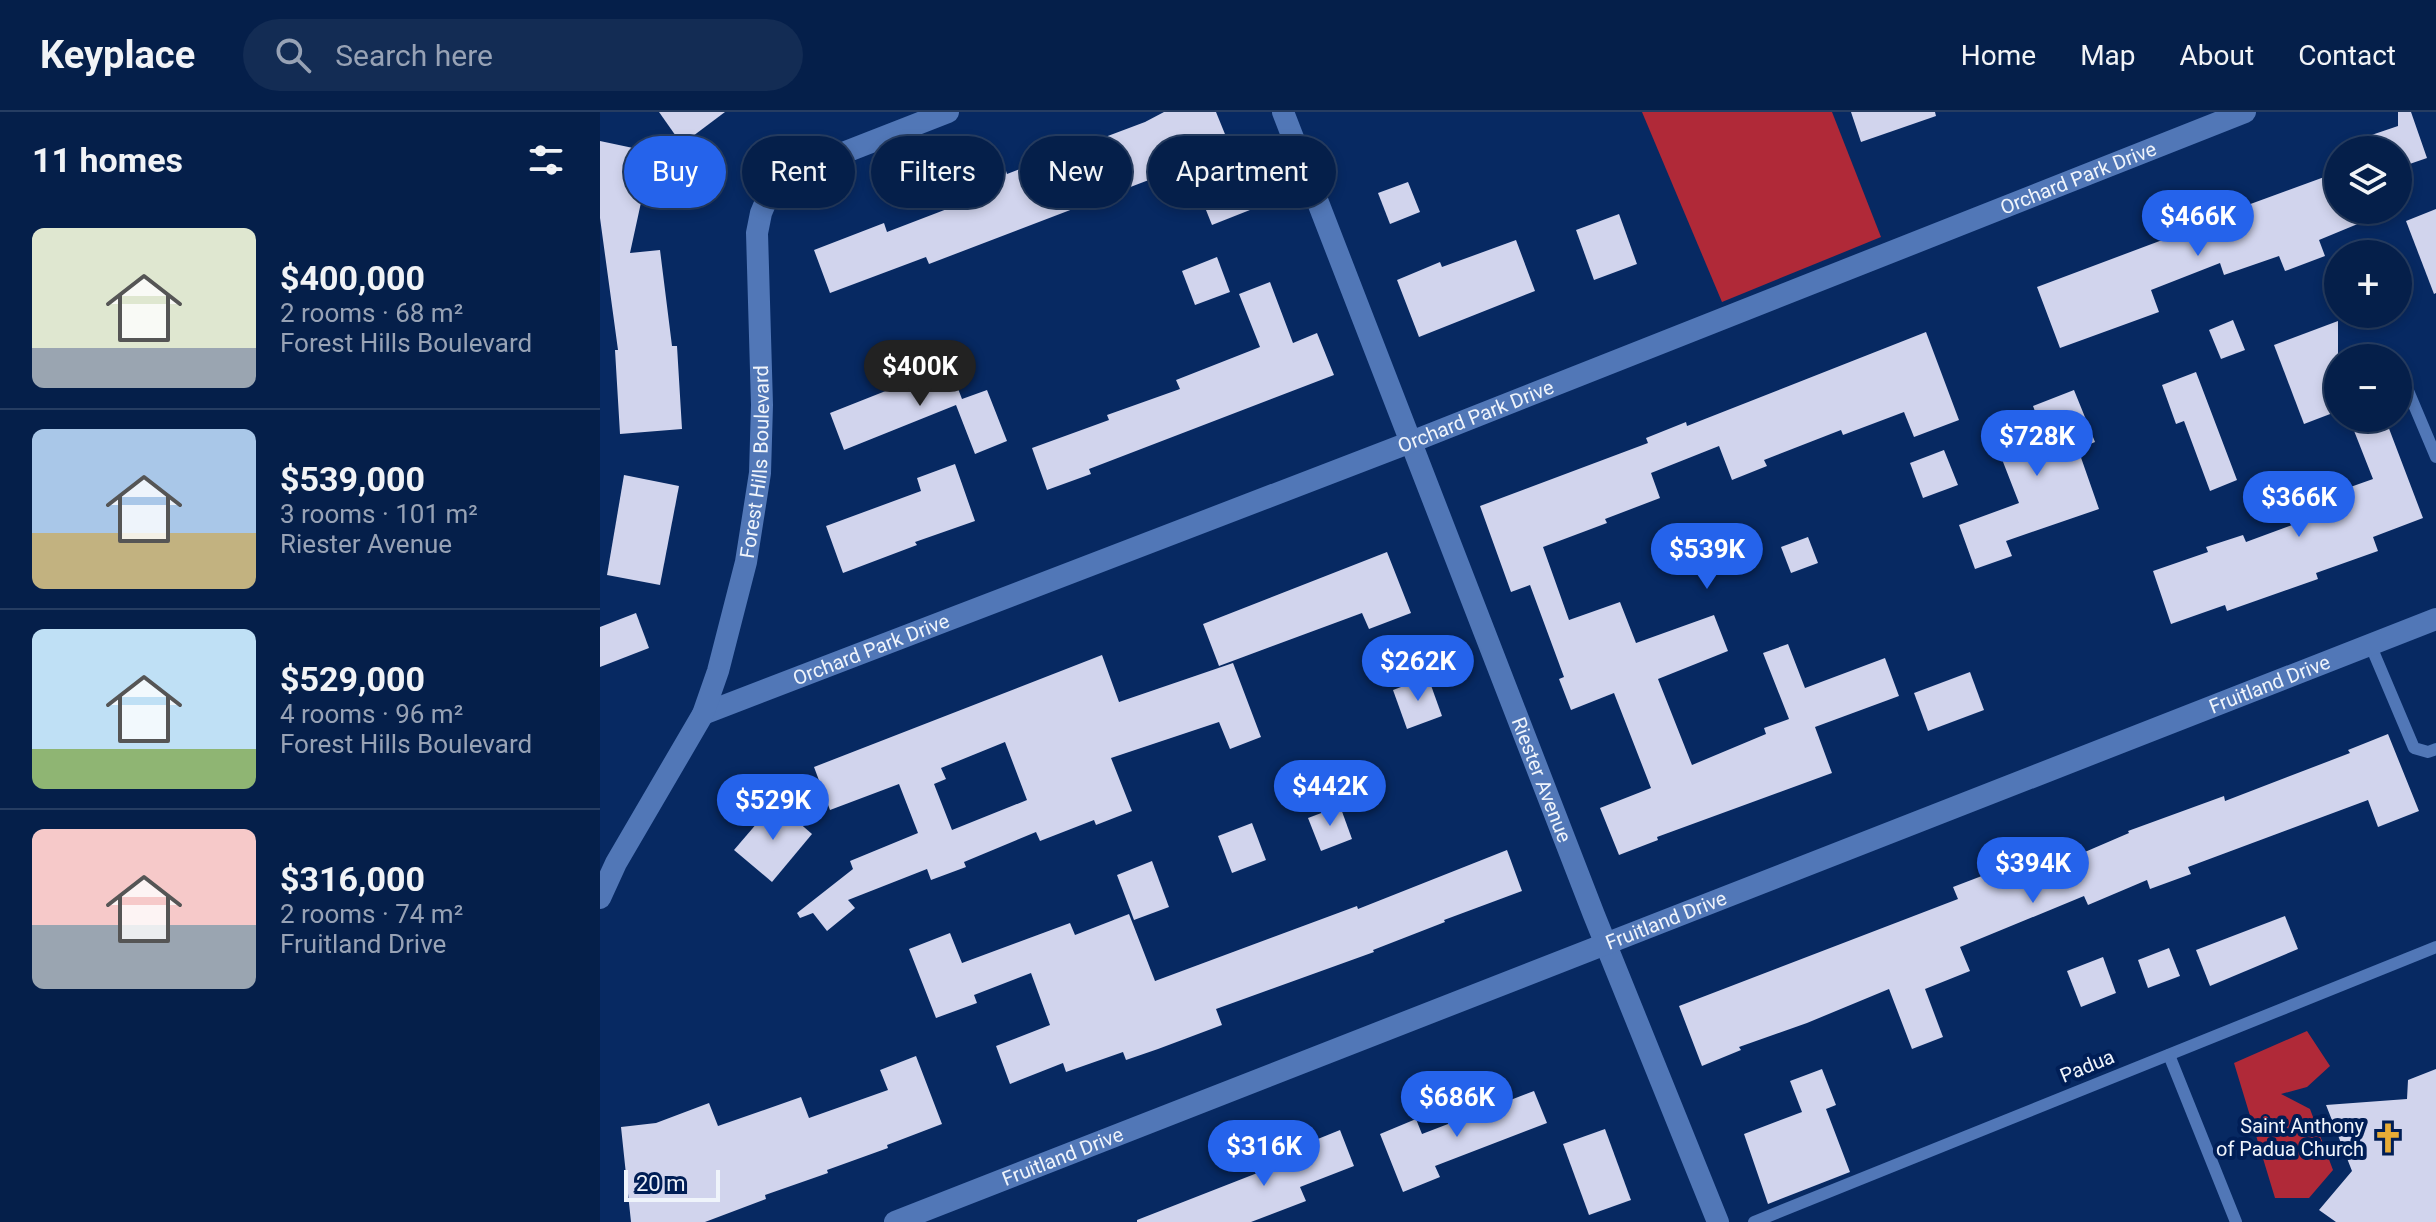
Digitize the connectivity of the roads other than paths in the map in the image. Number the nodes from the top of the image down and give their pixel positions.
1 (948, 112) edge
2 (1283, 112) edge
3 (2245, 112) edge
4 (2412, 400) edge
5 (1411, 442) junction
6 (2436, 457) edge
7 (2436, 619) edge
8 (2370, 644) junction
9 (703, 714) junction
10 (2436, 749) edge
11 (600, 898) edge
12 (1606, 943) junction
13 (2436, 947) edge
14 (2169, 1055) junction
15 (1786, 1216) edge
16 (895, 1222) edge
17 (1718, 1222) edge
18 (1754, 1222) edge
19 (2236, 1222) edge

1 - 9 street, Forest Hills Boulevard
2 - 5 street, Riester Avenue
3 - 5 street, Orchard Park Drive
4 - 6 lane
5 - 9 street, Orchard Park Drive
5 - 12 street, Riester Avenue
7 - 8 street, Fruitland Drive
8 - 10 lane
8 - 12 street, Fruitland Drive
9 - 11 street, Forest Hills Boulevard
12 - 16 street, Fruitland Drive
12 - 17 street, Riester Avenue
13 - 14 lane, Padua
14 - 15 lane, Padua
14 - 19 lane
15 - 18 lane, Padua

